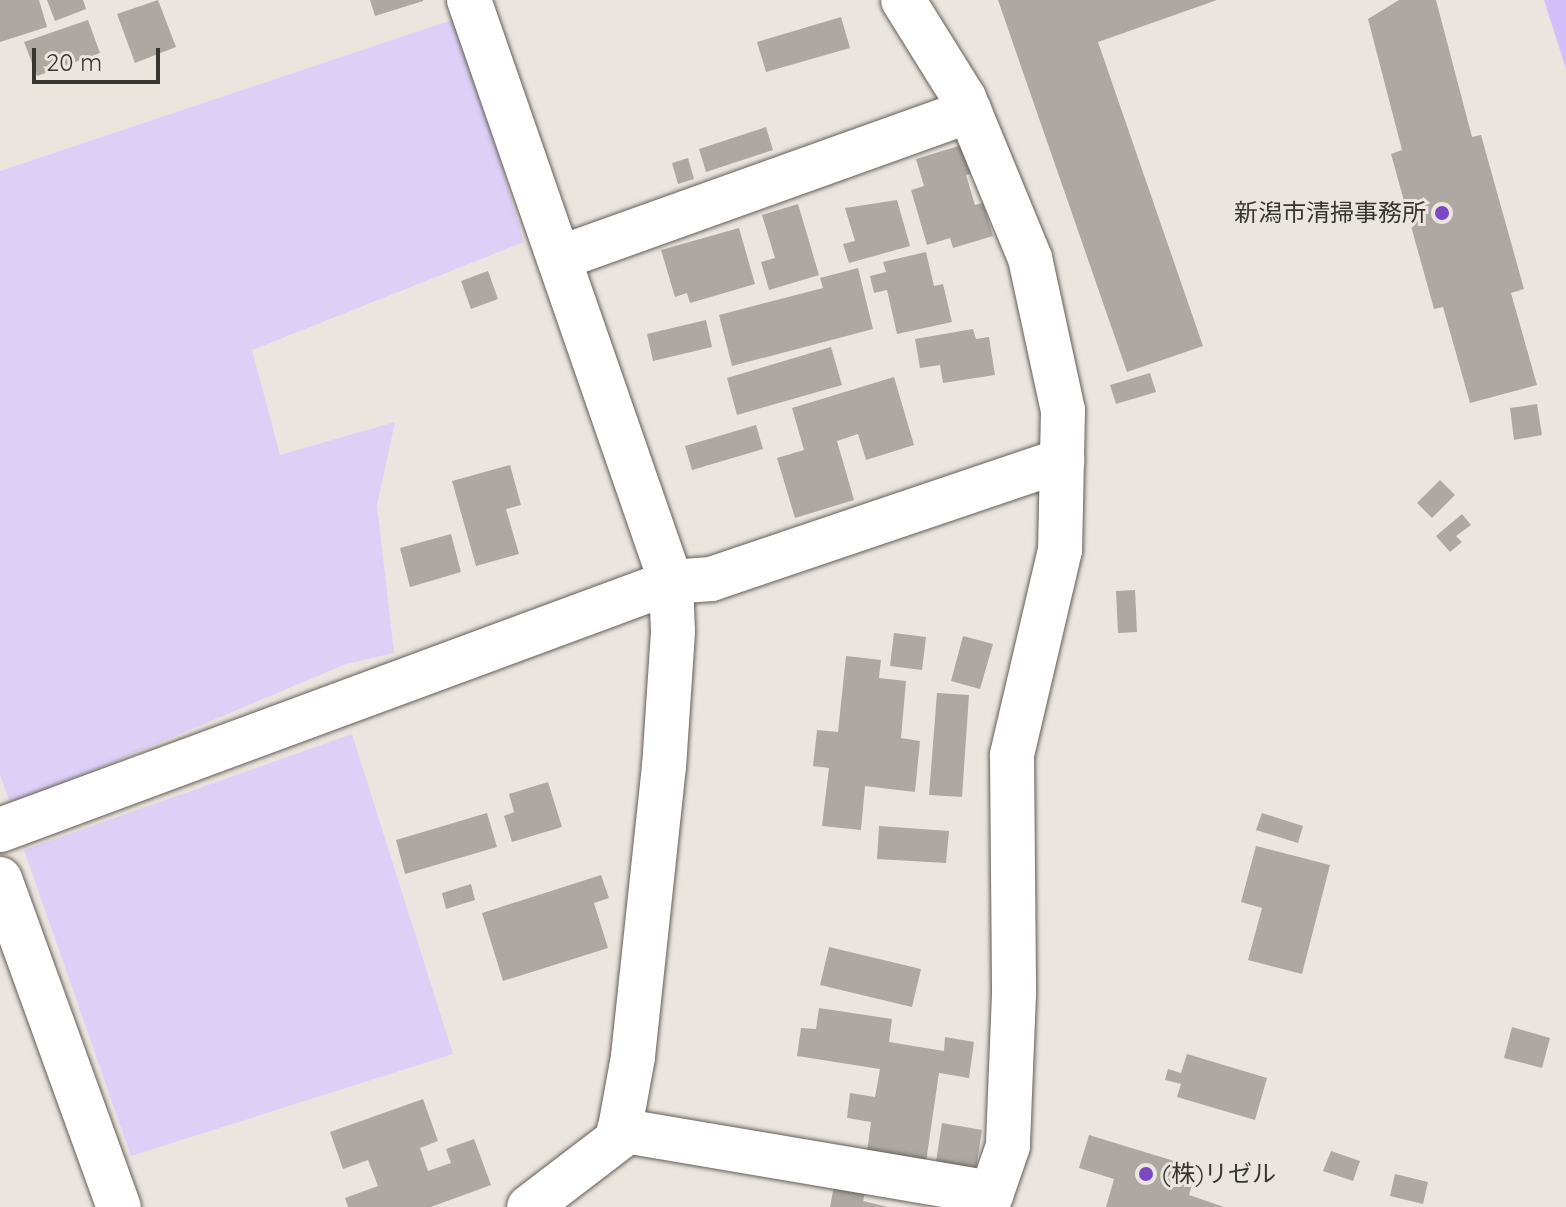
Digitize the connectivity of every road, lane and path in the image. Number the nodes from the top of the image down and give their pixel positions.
1 (469, 0) edge
2 (903, 0) edge
3 (970, 111) junction
4 (559, 258) junction
5 (1062, 460) junction
6 (671, 582) junction
7 (0, 830) edge
8 (0, 879) edge
9 (619, 1130) junction
10 (990, 1200) edge
11 (119, 1207) edge
12 (529, 1207) edge

1 - 4 street
2 - 3 street
3 - 4 street
3 - 5 street
4 - 6 street
5 - 6 street
5 - 10 street
6 - 7 street
6 - 9 street
8 - 11 street
9 - 10 street
9 - 12 street

